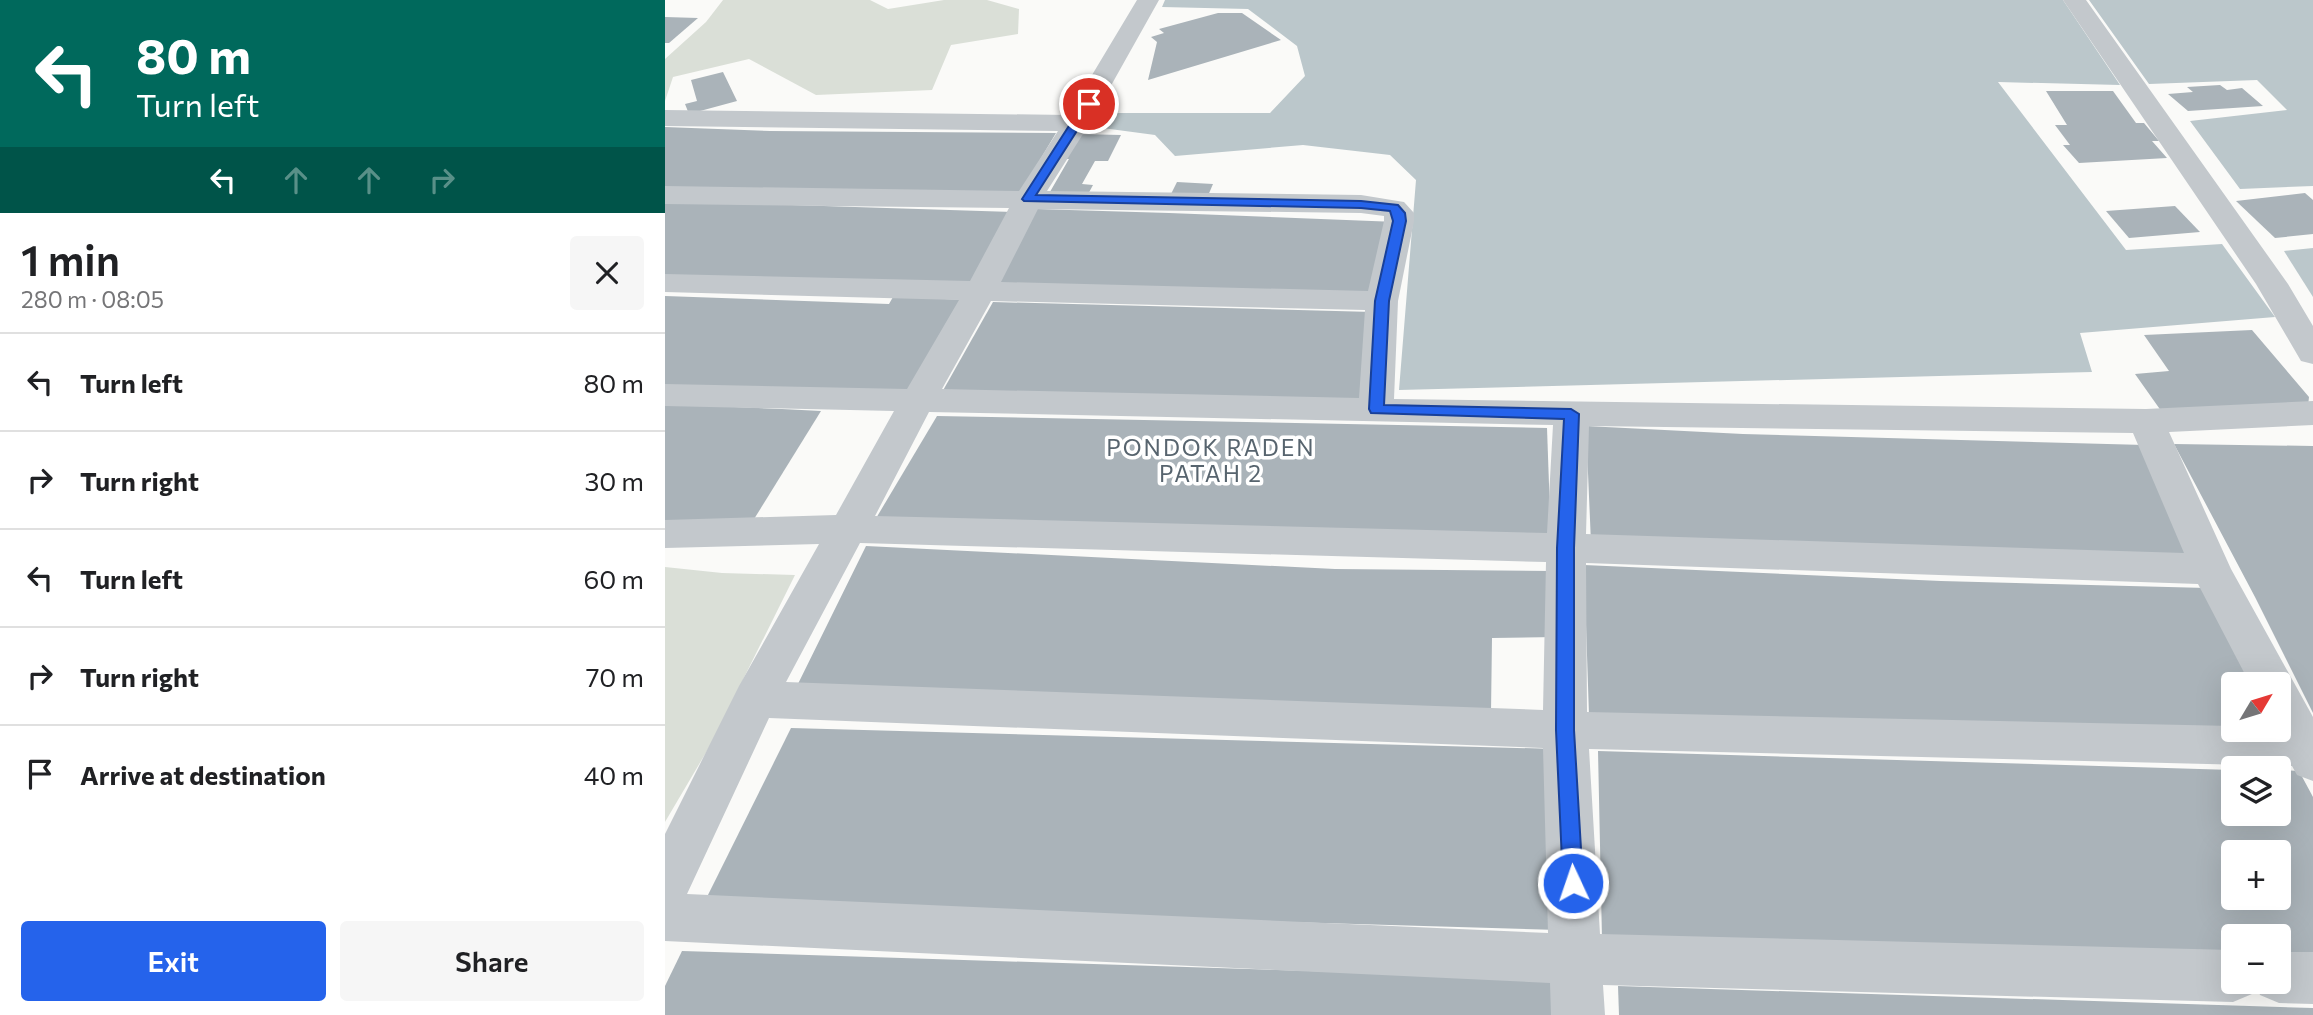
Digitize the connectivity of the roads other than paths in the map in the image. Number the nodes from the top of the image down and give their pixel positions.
1 (1148, 0) edge
2 (2074, 0) edge
3 (665, 118) edge
4 (1077, 123) junction
5 (665, 195) edge
6 (1028, 199) junction
7 (665, 283) edge
8 (981, 290) junction
9 (1382, 301) junction
10 (2313, 354) edge
11 (665, 395) edge
12 (917, 402) junction
13 (1376, 409) junction
14 (2313, 413) edge
15 (1571, 414) junction
16 (2146, 421) junction
17 (848, 529) junction
18 (665, 534) edge
19 (1566, 548) junction
20 (2211, 569) junction
21 (2266, 672) edge
22 (755, 699) junction
23 (2291, 718) edge
24 (1565, 730) junction
25 (2310, 752) edge
26 (665, 886) edge
27 (665, 917) edge
28 (1577, 959) junction
29 (2221, 976) edge
30 (2291, 977) edge
31 (2313, 978) edge
32 (1578, 1015) edge

1 - 4 street
2 - 10 street
3 - 4 street
4 - 6 street
5 - 6 street
6 - 8 street
6 - 9 street
7 - 8 street
8 - 9 street
8 - 12 street
9 - 13 street
11 - 12 street
12 - 13 street
12 - 17 street
13 - 15 street
14 - 16 street
15 - 16 street
15 - 19 street
16 - 20 street
17 - 18 street
17 - 19 street
17 - 22 street
19 - 20 street
19 - 24 street
20 - 21 street
22 - 24 street
22 - 26 street
23 - 25 street
24 - 25 street
24 - 28 street
27 - 28 street
28 - 29 street
28 - 32 street
30 - 31 street

